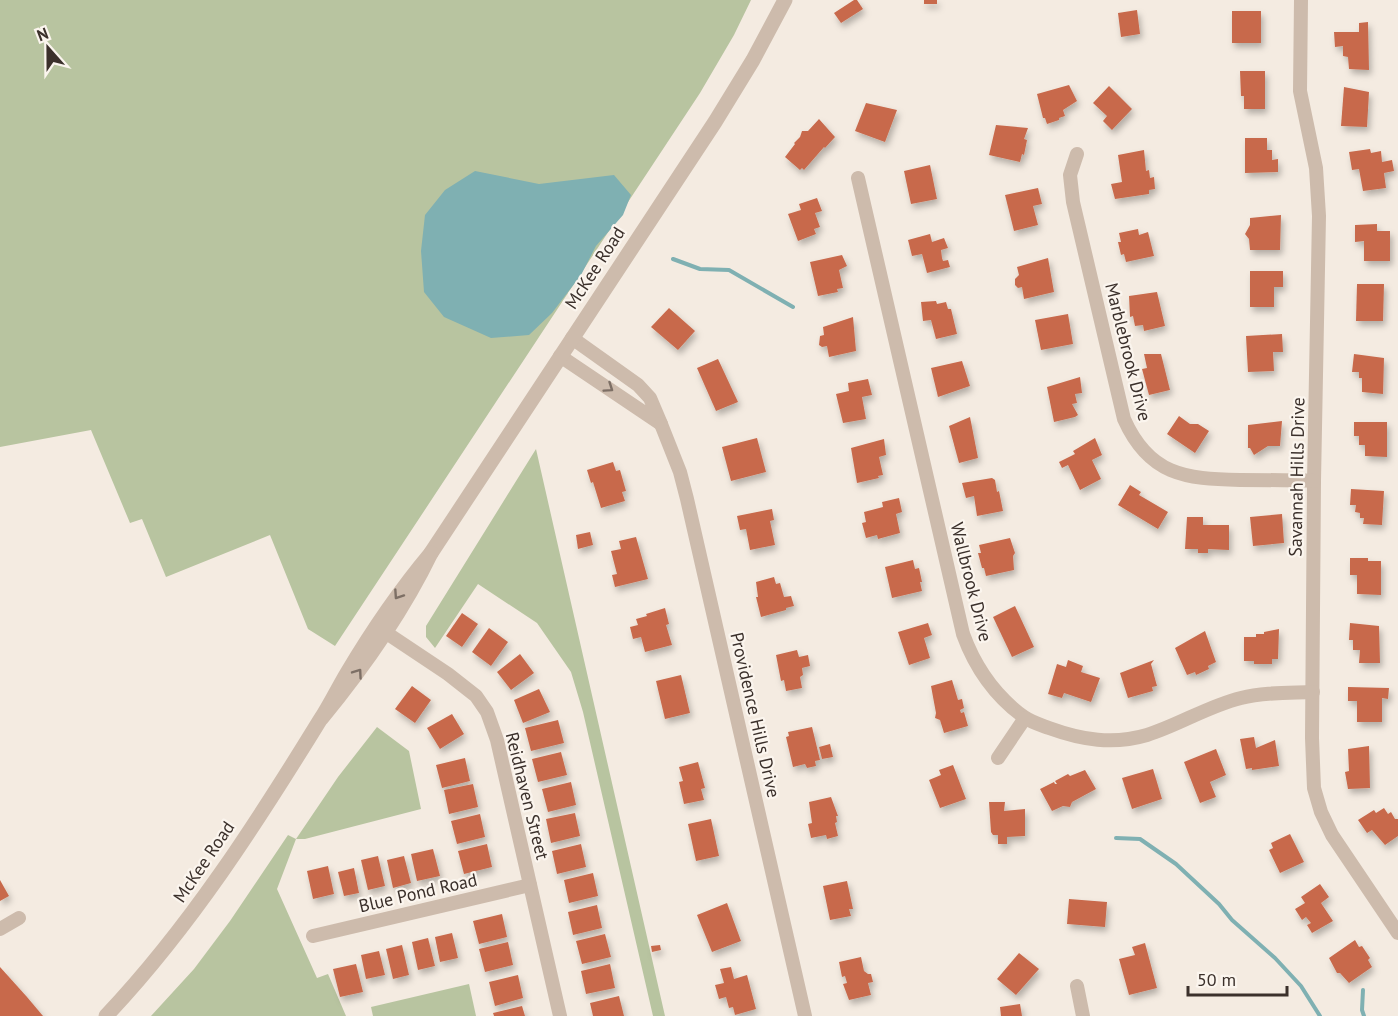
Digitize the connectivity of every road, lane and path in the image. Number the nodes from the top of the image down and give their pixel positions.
1 (784, 0) edge
2 (1301, 0) edge
3 (1077, 154) dead end
4 (858, 178) dead end
5 (572, 338) junction
6 (560, 356) junction
7 (661, 424) junction
8 (1314, 481) junction
9 (431, 553) junction
10 (386, 632) junction
11 (1313, 692) junction
12 (1025, 718) junction
13 (321, 719) junction
14 (998, 758) dead end
15 (530, 885) junction
16 (19, 918) dead end
17 (0, 929) edge
18 (1398, 933) edge
19 (313, 936) dead end
20 (1077, 986) dead end
21 (106, 1016) edge
22 (560, 1016) edge
23 (805, 1016) edge
24 (1083, 1016) edge

1 - 5 street, McKee Road
2 - 8 street, Savannah Hills Drive
3 - 8 street, Marblebrook Drive
4 - 12 street, Wallbrook Drive
5 - 6 street, McKee Road
5 - 7 street, Providence Hills Drive
6 -> 7 street
6 - 9 street, McKee Road
7 - 23 street, Providence Hills Drive
8 - 11 street, Savannah Hills Drive
9 - 10 street, McKee Road
9 -> 13 street, McKee Road
13 -> 10 street, McKee Road
10 - 15 street, Reidhaven Street
11 - 12 street, Wallbrook Drive
11 - 18 street, Savannah Hills Drive
12 - 14 street
13 - 21 street, McKee Road
15 - 19 street, Blue Pond Road
15 - 22 street, Reidhaven Street
16 - 17 street
20 - 24 street

